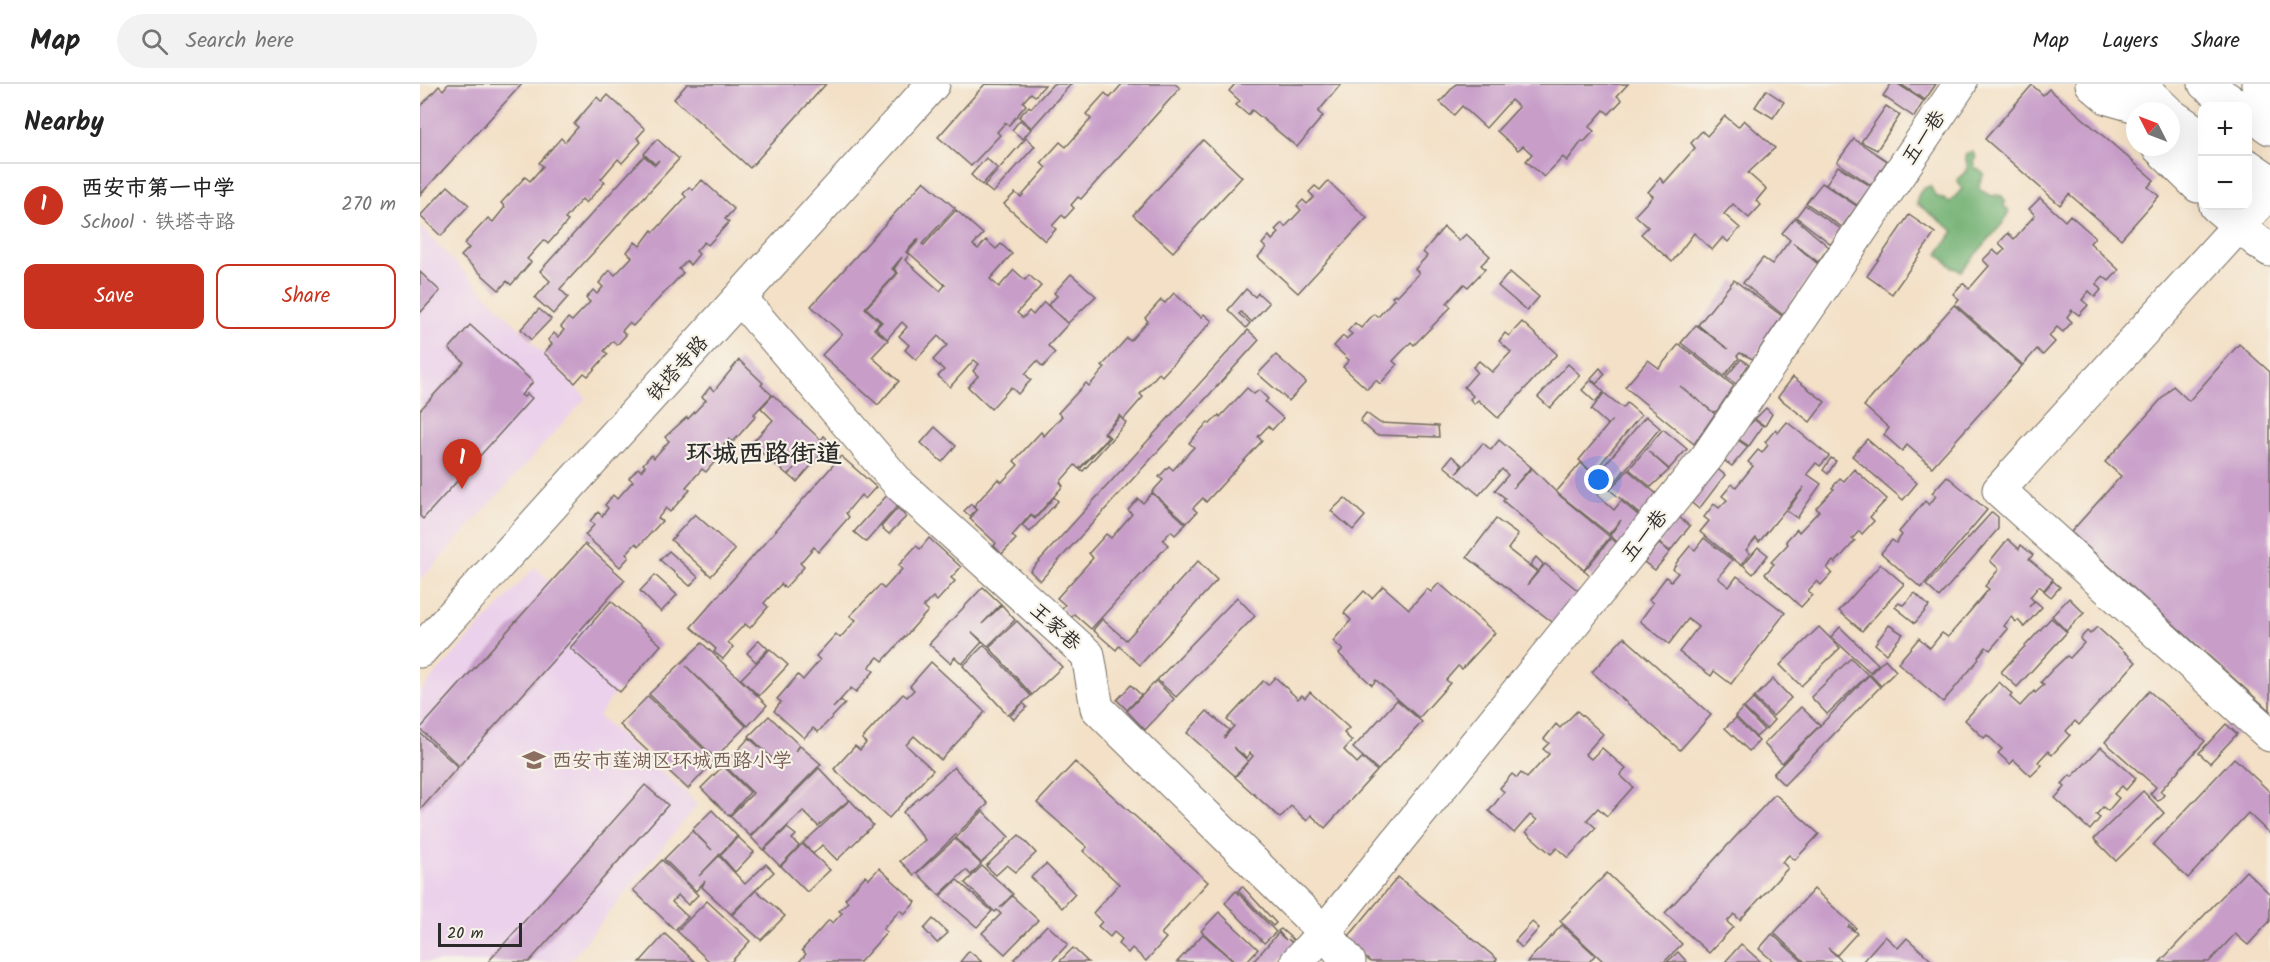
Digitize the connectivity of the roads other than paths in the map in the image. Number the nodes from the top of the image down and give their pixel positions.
1 (933, 84) edge
2 (1960, 84) edge
3 (2139, 84) edge
4 (2205, 84) edge
5 (2258, 84) edge
6 (2100, 91) edge
7 (2270, 92) edge
8 (2132, 102) edge
9 (2156, 102) edge
10 (2232, 102) edge
11 (2126, 116) edge
12 (2252, 116) edge
13 (2180, 122) edge
14 (2270, 128) edge
15 (2198, 133) edge
16 (2180, 136) edge
17 (2167, 156) edge
18 (2198, 167) edge
19 (2252, 169) edge
20 (2270, 181) edge
21 (2198, 187) edge
22 (2270, 190) edge
23 (2252, 196) edge
24 (2217, 210) edge
25 (2221, 210) edge
26 (2270, 250) edge
27 (741, 298) junction
28 (420, 651) edge
29 (2270, 735) edge
30 (1324, 933) junction
31 (1297, 962) edge
32 (1349, 962) edge

1 - 27 street, 铁塔寺路
2 - 30 street, 五一巷
3 - 9 street
4 - 10 street
5 - 7 street
6 - 8 street
6 - 11 street
12 - 14 street
13 - 15 street
16 - 18 street
17 - 21 street
19 - 20 street
22 - 23 street
24 - 29 street
25 - 26 street
27 - 28 street, 铁塔寺路
27 - 30 street, 王家巷
30 - 31 street, 五一巷
30 - 32 street, 王家巷

